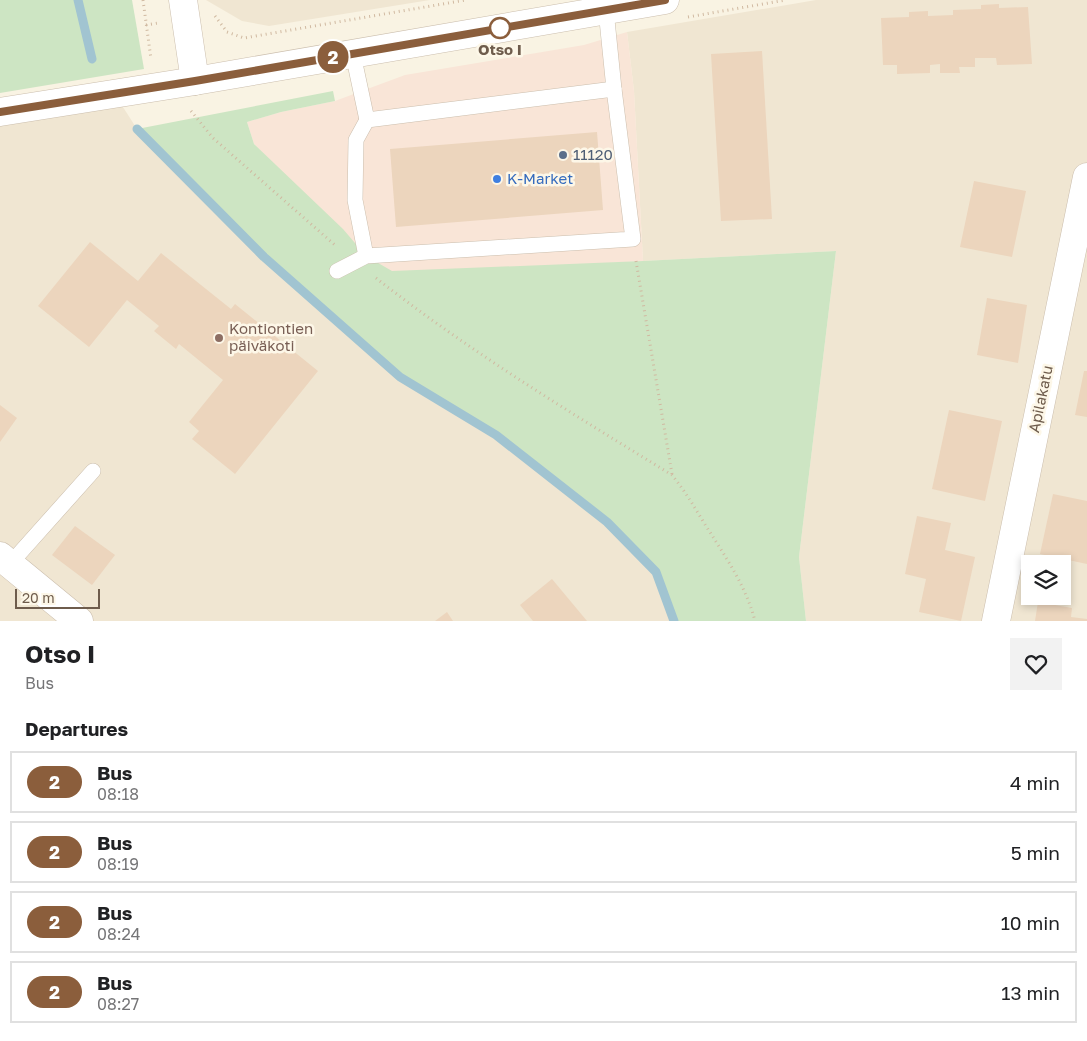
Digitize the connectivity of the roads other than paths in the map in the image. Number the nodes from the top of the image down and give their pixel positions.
1 (665, 0) edge
2 (185, 10) edge
3 (606, 10) junction
4 (353, 54) junction
5 (195, 81) junction
6 (614, 89) junction
7 (0, 112) edge
8 (368, 120) junction
9 (1087, 177) edge
10 (360, 259) junction
11 (337, 271) dead end
12 (93, 471) dead end
13 (5, 560) edge
14 (79, 621) edge
15 (996, 621) edge

1 - 3 street
2 - 5 street
3 - 4 street
3 - 6 lane
4 - 5 street
4 - 8 lane
5 - 7 street
6 - 8 lane
6 - 10 lane
8 - 10 lane
9 - 15 street, Apilakatu
10 - 11 lane
12 - 13 lane
13 - 14 street

